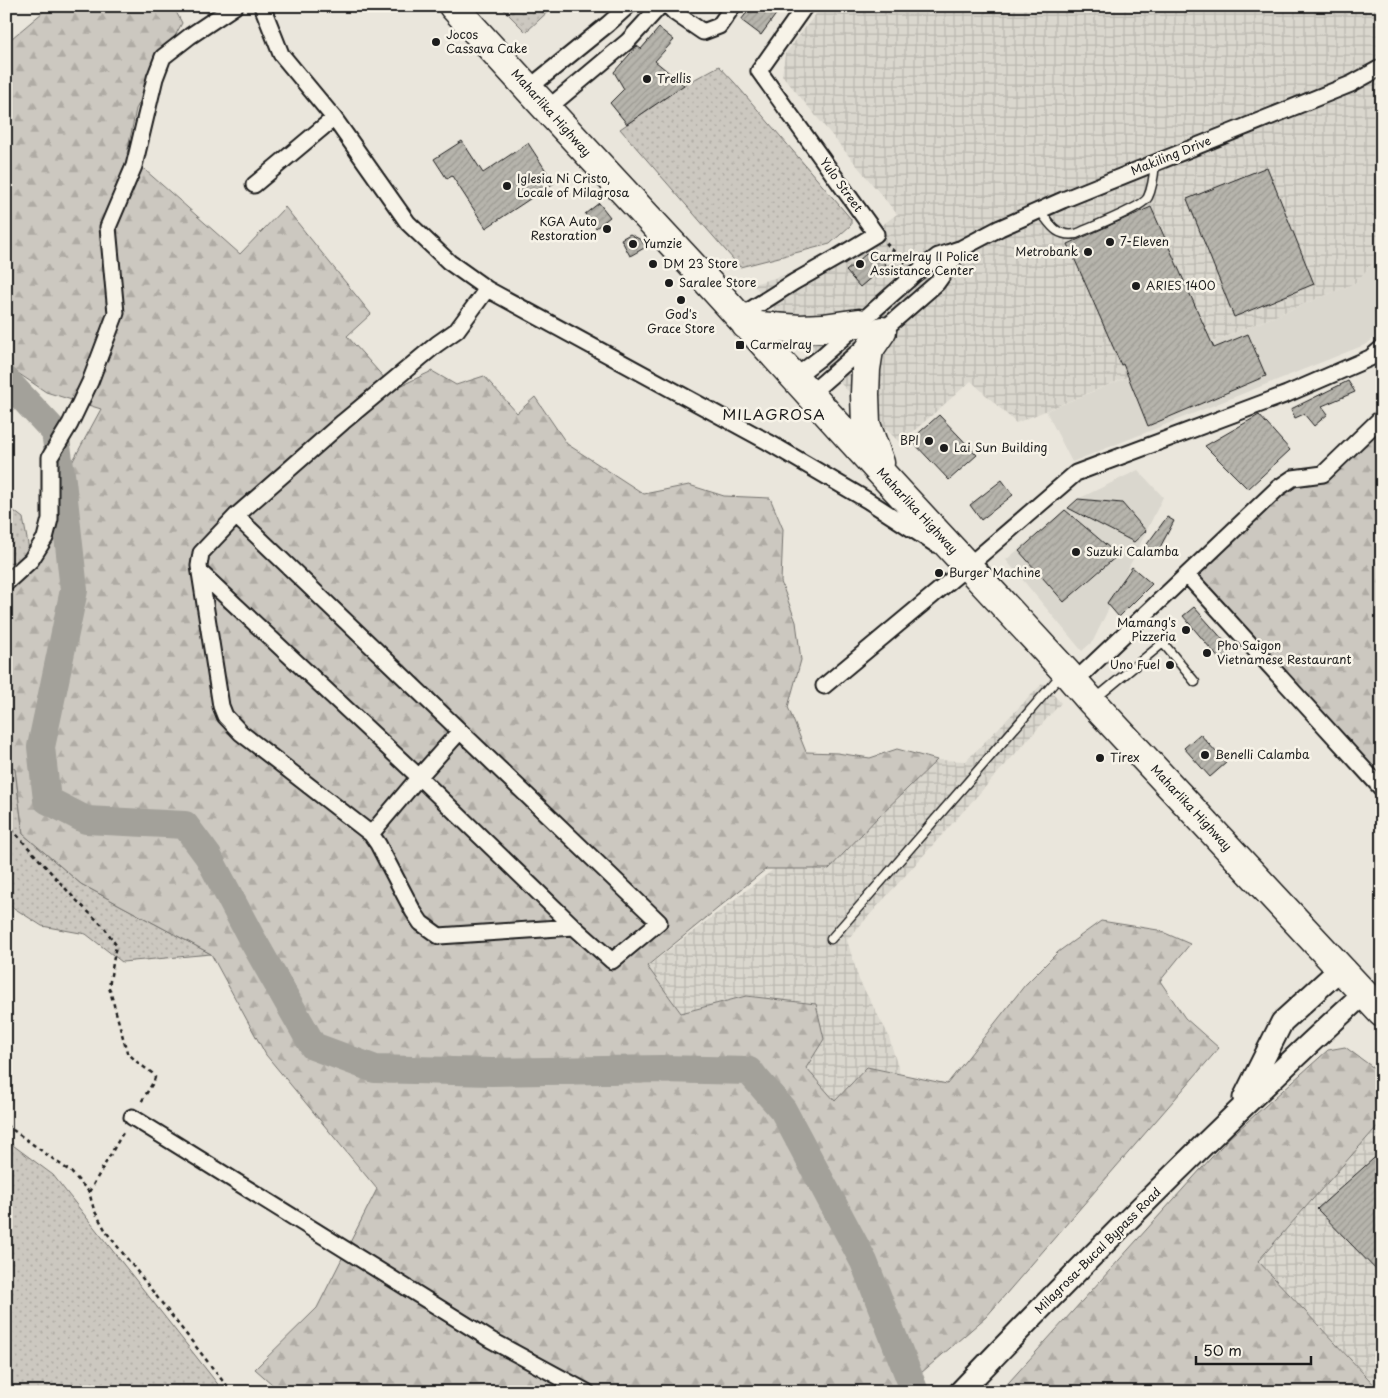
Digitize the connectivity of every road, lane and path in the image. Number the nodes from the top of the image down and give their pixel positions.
1 (235, 6) edge
2 (262, 6) edge
3 (453, 6) edge
4 (628, 6) edge
5 (660, 6) edge
6 (668, 6) edge
7 (733, 6) edge
8 (805, 6) edge
9 (1382, 67) edge
10 (528, 88) junction
11 (547, 109) junction
12 (334, 118) junction
13 (1155, 163) junction
14 (254, 185) dead end
15 (1040, 211) junction
16 (876, 234) junction
17 (962, 248) junction
18 (915, 274) junction
19 (487, 289) junction
20 (742, 321) junction
21 (870, 327) junction
22 (1382, 348) edge
23 (802, 386) junction
24 (1382, 417) edge
25 (886, 478) junction
26 (236, 516) junction
27 (968, 566) junction
28 (200, 572) junction
29 (1187, 575) junction
30 (6, 583) edge
31 (1069, 676) junction
32 (1195, 682) dead end
33 (824, 686) dead end
34 (1092, 702) junction
35 (460, 731) junction
36 (419, 776) junction
37 (1382, 789) edge
38 (6, 823) edge
39 (371, 834) junction
40 (574, 927) junction
41 (831, 939) dead end
42 (1340, 968) junction
43 (1363, 994) junction
44 (1382, 1014) edge
45 (1238, 1111) junction
46 (132, 1117) junction
47 (6, 1125) edge
48 (88, 1192) junction
49 (233, 1392) edge
50 (587, 1392) edge
51 (960, 1392) edge

1 - 30 street
2 - 12 street
3 - 10 highway, Maharlika Highway
4 - 10 street
5 - 11 street
6 - 7 street
8 - 16 street, Yulo Street
9 - 13 street, Makiling Drive
10 - 11 highway, Maharlika Highway
11 - 20 highway, Maharlika Highway
12 - 14 street
12 - 19 street
13 - 15 street, Makiling Drive
13 - 15 lane
15 - 17 street, Makiling Drive
16 - 18 path
16 - 20 street
17 - 18 street, Makiling Drive
17 - 21 street, Makiling Drive
18 - 21 street, Makiling Drive
19 - 26 street
19 - 27 street
20 - 21 highway
20 - 23 highway, Maharlika Highway
21 - 23 street, Makiling Drive
21 - 23 street, Makiling Drive
21 - 25 highway
22 - 27 street
23 - 25 highway, Maharlika Highway
24 - 29 street
25 - 27 highway, Maharlika Highway
26 - 28 street
26 - 35 street
27 - 31 highway, Maharlika Highway
27 - 33 street
28 - 36 street
28 - 39 street
29 - 31 street
29 - 37 street
31 - 34 highway, Maharlika Highway
31 - 41 lane
32 - 34 lane
34 - 42 highway, Maharlika Highway
35 - 36 street
35 - 40 street
36 - 39 street
36 - 40 street
38 - 46 path
39 - 40 street
42 - 43 highway, Maharlika Highway
42 - 45 main road, Milagrosa-Bucal Bypass Road
43 - 44 highway, Maharlika Highway
43 - 45 main road, Milagrosa-Bucal Bypass Road
45 - 51 main road, Milagrosa-Bucal Bypass Road
46 - 48 path
46 - 50 street
47 - 48 path
48 - 49 path

